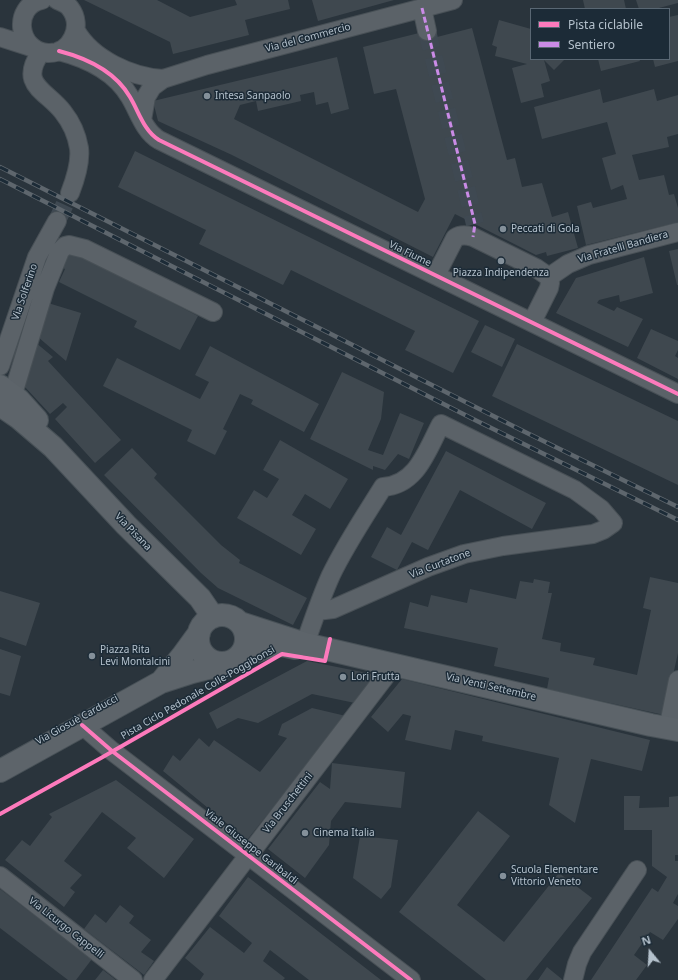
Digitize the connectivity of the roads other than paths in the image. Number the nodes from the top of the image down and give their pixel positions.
1 (42, 0) edge
2 (57, 0) edge
3 (453, 0) edge
4 (428, 4) edge
5 (0, 25) edge
6 (22, 29) junction
7 (76, 30) junction
8 (427, 31) tunnel mouth
9 (0, 37) edge
10 (37, 50) junction
11 (59, 51) junction
12 (164, 79) junction
13 (142, 120) junction
14 (70, 193) tunnel mouth
15 (57, 221) tunnel mouth
16 (678, 232) edge
17 (436, 275) junction
18 (549, 277) junction
19 (212, 312) dead end
20 (532, 322) junction
21 (0, 366) edge
22 (678, 394) edge
23 (4, 395) edge
24 (317, 611) junction
25 (240, 622) junction
26 (206, 625) junction
27 (305, 644) junction
28 (231, 661) junction
29 (394, 665) junction
30 (678, 680) edge
31 (161, 682) junction
32 (82, 725) junction
33 (673, 729) edge
34 (0, 771) edge
35 (248, 855) junction
36 (637, 870) dead end
37 (0, 876) edge
38 (133, 980) edge
39 (153, 980) edge
40 (411, 980) edge
41 (573, 980) edge

1 - 6 street
2 - 7 street
3 - 4 street, Via del Commercio
4 - 8 street
4 - 12 street, Via del Commercio
5 - 6 street
6 - 10 street
7 - 11 street
7 - 12 street
9 - 10 street
10 - 11 street
10 - 14 street
11 - 13 street, Via Fiume
12 - 13 street
13 - 17 street, Via Fiume
15 - 21 street, Via Solferino
16 - 18 street, Via Fratelli Bandiera
17 - 18 street
17 - 20 street, Via Fiume
18 - 20 street
19 - 23 street
20 - 22 street, Via Fiume
23 - 26 main road, Via Pisana
24 - 24 street, Via Curtatone
24 - 27 street
25 - 26 main road
25 - 27 main road, Via Venti Settembre
25 - 28 main road
26 - 28 main road
26 - 31 main road, Via Giosuè Carducci
27 - 28 main road, Via Venti Settembre
27 - 29 main road, Via Venti Settembre
28 - 31 main road, Via Giosuè Carducci
29 - 33 main road, Via Venti Settembre
29 - 35 street, Via Bruschettini
30 - 33 street
31 - 32 main road, Via Giosuè Carducci
32 - 34 main road, Via Giosuè Carducci
32 - 35 street, Viale Giuseppe Garibaldi
35 - 39 street, Via Bruschettini
35 - 40 street, Viale Giuseppe Garibaldi
36 - 41 street
37 - 38 street, Via Licurgo Cappelli

